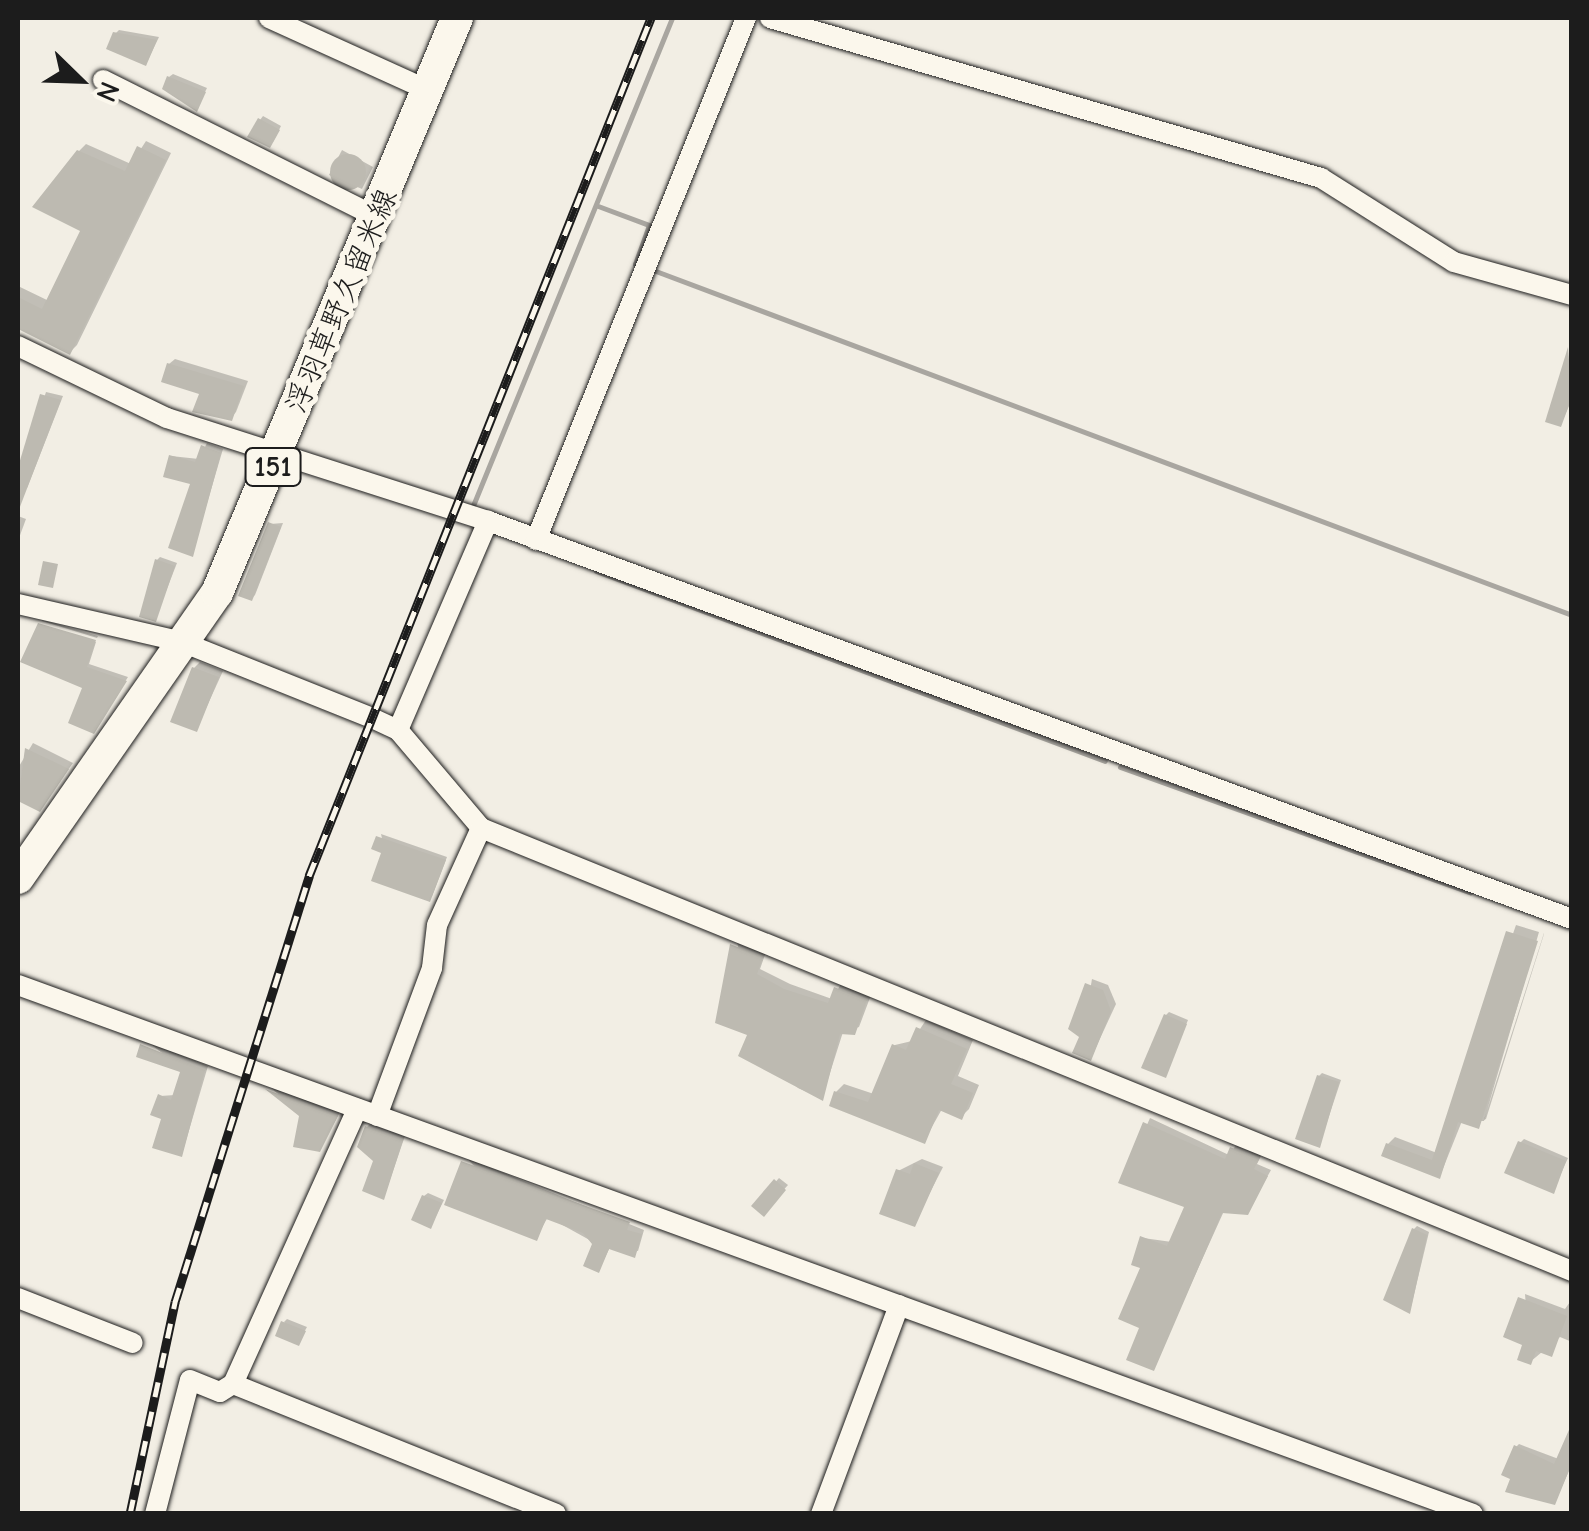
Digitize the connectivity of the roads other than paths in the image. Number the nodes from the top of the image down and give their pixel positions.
1 (269, 18) edge
2 (457, 18) edge
3 (746, 18) edge
4 (770, 18) edge
5 (103, 80) dead end
6 (432, 92) junction
7 (377, 217) junction
8 (1572, 295) edge
9 (18, 346) edge
10 (276, 458) junction
11 (488, 521) junction
12 (536, 540) junction
13 (18, 604) edge
14 (182, 642) junction
15 (398, 730) junction
16 (482, 828) junction
17 (18, 878) edge
18 (1572, 920) edge
19 (18, 985) edge
20 (367, 1113) junction
21 (1572, 1271) edge
22 (18, 1298) edge
23 (899, 1304) junction
24 (132, 1343) dead end
25 (233, 1384) junction
26 (154, 1514) edge
27 (556, 1514) edge
28 (822, 1514) edge
29 (1473, 1514) edge

1 - 6 street
2 - 6 main road, 浮羽草野久留米線 / 151
3 - 12 street
4 - 8 street
5 - 7 street
6 - 7 main road, 浮羽草野久留米線 / 151
7 - 10 main road, 浮羽草野久留米線 / 151
9 - 10 street
10 - 11 street
10 - 14 main road, 浮羽草野久留米線 / 151
11 - 12 street
11 - 15 street
12 - 18 street
13 - 14 street
14 - 15 street
14 - 17 main road, 浮羽草野久留米線 / 151
15 - 16 street
16 - 20 street
16 - 21 street
19 - 20 street
20 - 23 street
20 - 25 street
22 - 24 street
23 - 28 street
23 - 29 street
25 - 26 street
25 - 27 street

